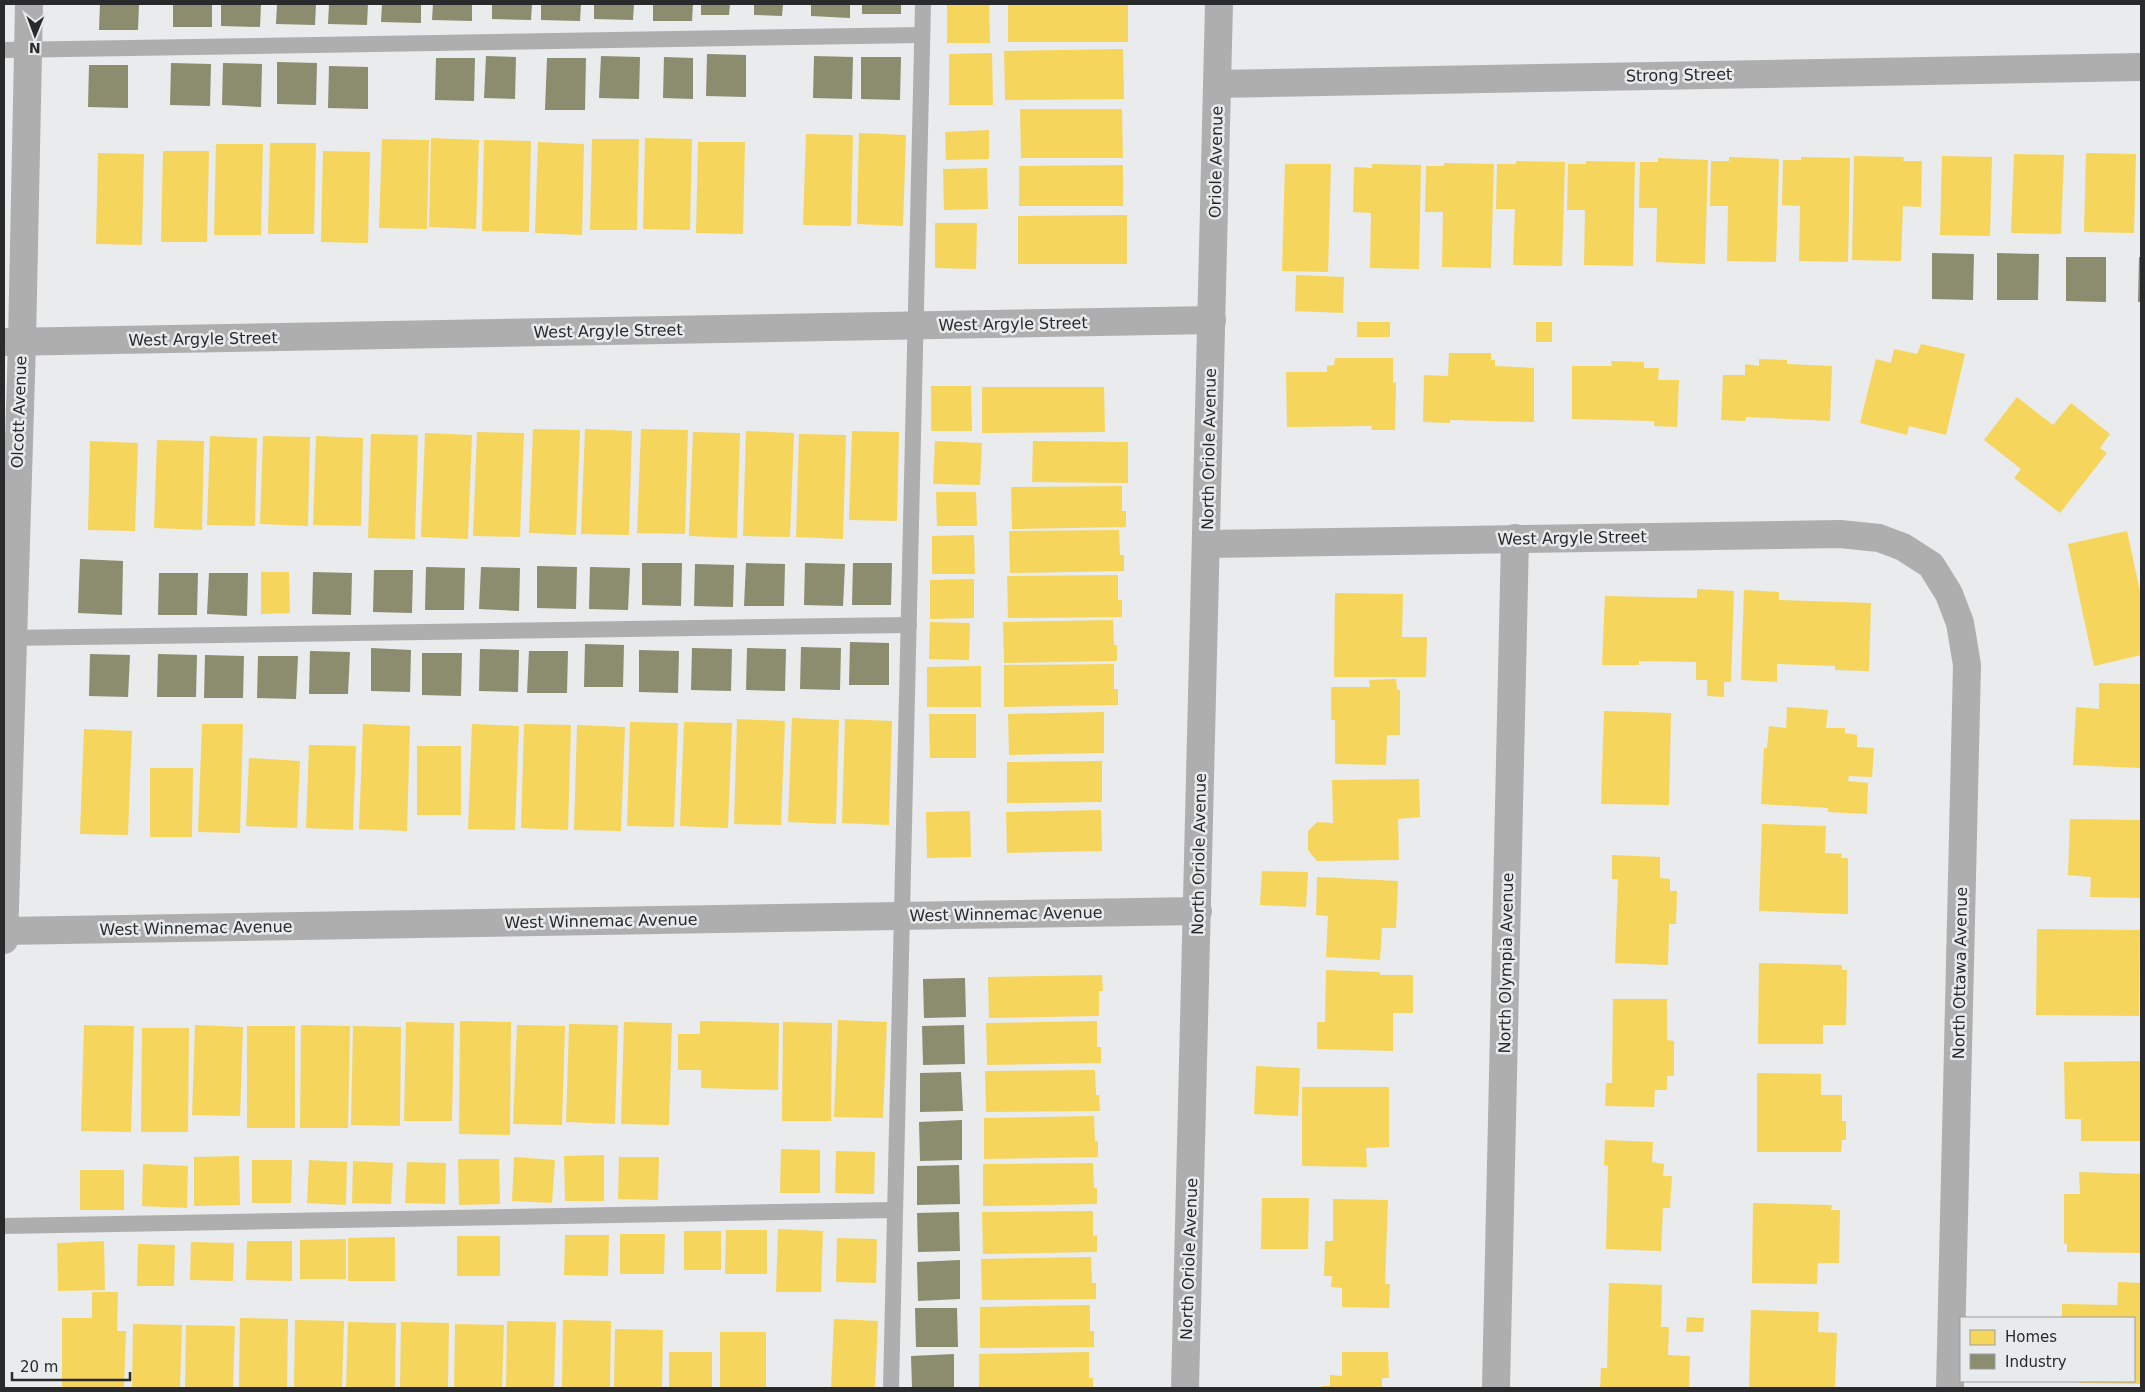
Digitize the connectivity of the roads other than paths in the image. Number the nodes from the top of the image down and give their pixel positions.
1 (29, 4) edge
2 (923, 4) edge
3 (1220, 4) edge
4 (922, 35) junction
5 (16, 50) edge
6 (2141, 67) edge
7 (1218, 84) junction
8 (1212, 320) junction
9 (916, 326) junction
10 (13, 342) edge
11 (1515, 538) junction
12 (1206, 544) junction
13 (1931, 565) joint
14 (909, 625) junction
15 (8, 638) edge
16 (1198, 911) junction
17 (902, 916) junction
18 (4, 931) edge
19 (4, 940) edge
20 (894, 1210) junction
21 (4, 1226) edge
22 (890, 1388) edge
23 (1185, 1388) edge
24 (1496, 1388) edge
25 (1950, 1388) edge

1 - 5 street, Olcott Avenue
2 - 4 lane
3 - 7 street, Oriole Avenue
4 - 5 lane
4 - 9 lane
5 - 10 street, Olcott Avenue
6 - 7 street, Strong Street
7 - 8 street, Oriole Avenue
8 - 9 street, West Argyle Street
8 - 12 street, North Oriole Avenue
9 - 10 street, West Argyle Street
9 - 14 lane
10 - 15 street, Olcott Avenue
11 - 12 street, West Argyle Street
11 - 13 street, West Argyle Street
11 - 24 street, North Olympia Avenue
12 - 16 street, North Oriole Avenue
13 - 25 street, North Ottawa Avenue
14 - 15 lane
14 - 17 lane
15 - 18 street, Olcott Avenue
16 - 17 street, West Winnemac Avenue
16 - 23 street, North Oriole Avenue
17 - 18 street, West Winnemac Avenue
17 - 20 lane
18 - 19 street, Olcott Avenue
20 - 21 lane
20 - 22 lane

